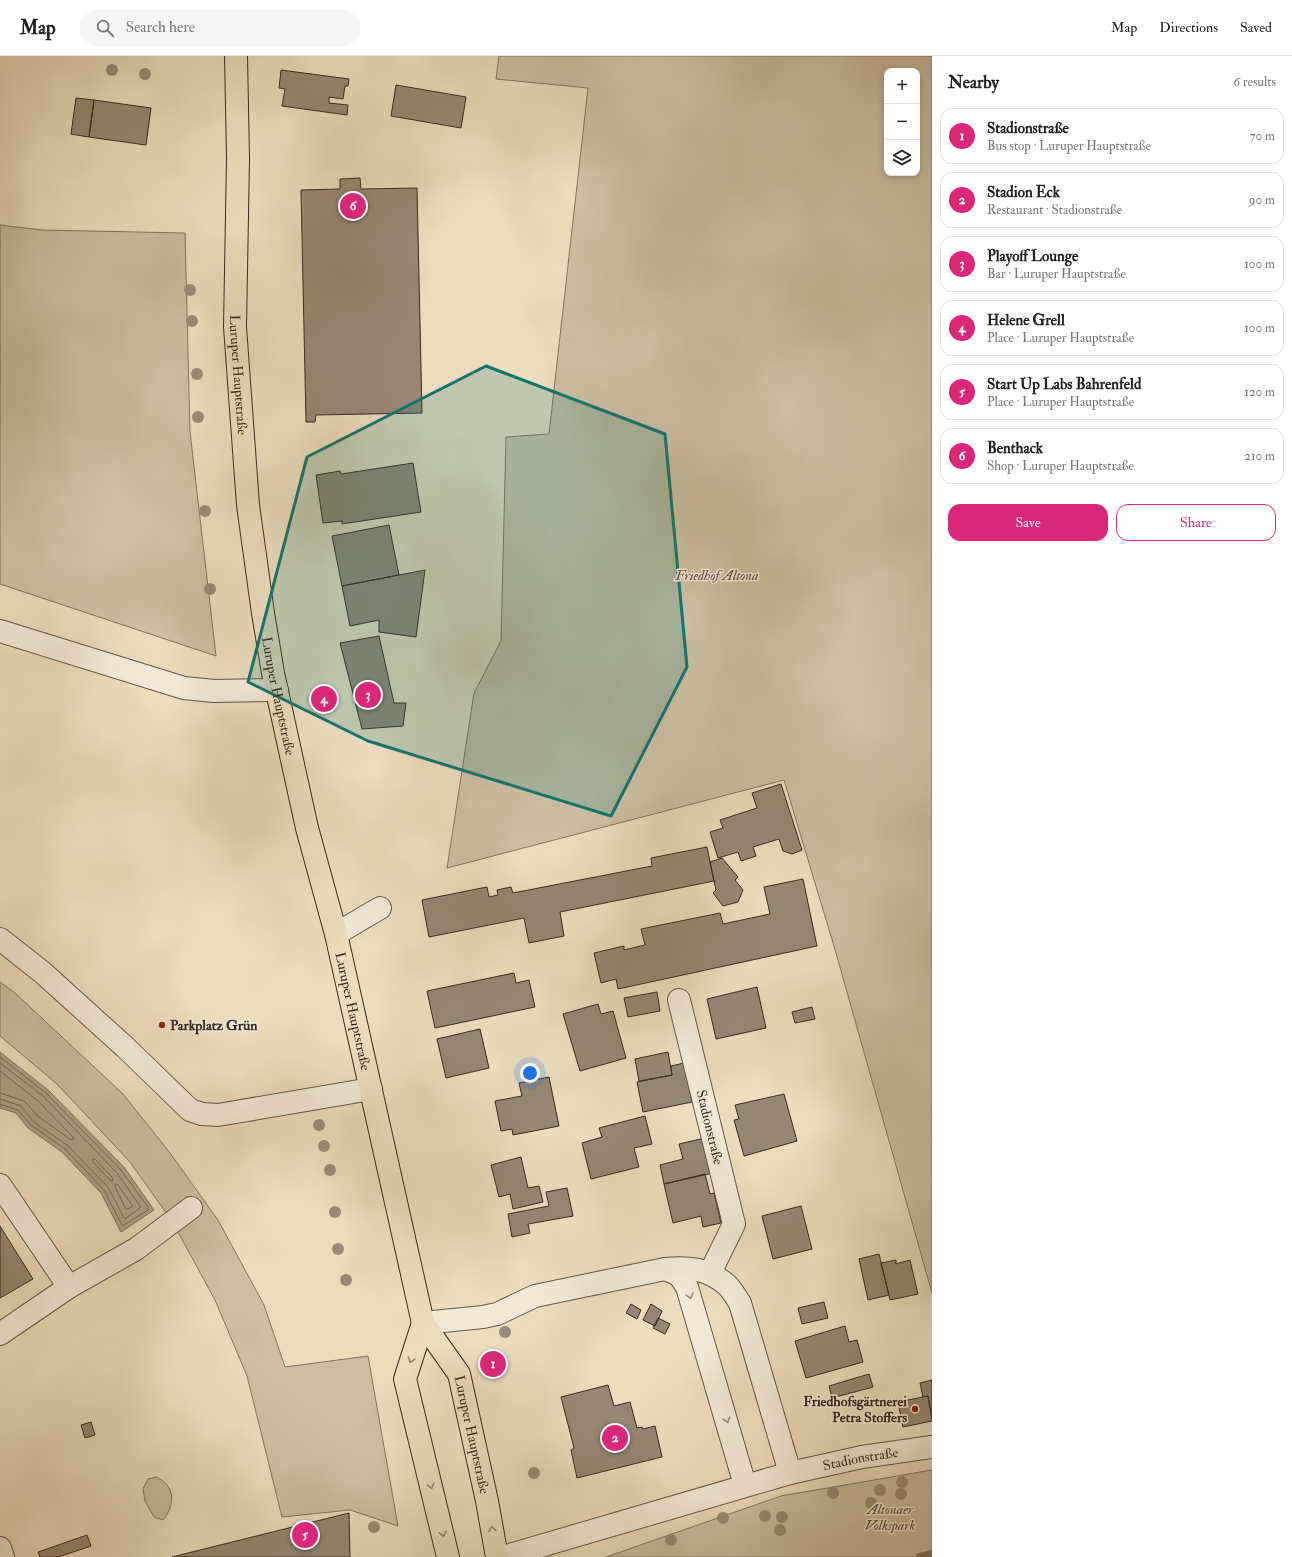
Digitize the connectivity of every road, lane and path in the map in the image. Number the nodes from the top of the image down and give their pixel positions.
1 (236, 56) edge
2 (0, 631) edge
3 (277, 690) junction
4 (380, 908) dead end
5 (336, 934) junction
6 (0, 939) edge
7 (679, 1000) dead end
8 (371, 1089) junction
9 (0, 1185) edge
10 (191, 1208) dead end
11 (665, 1269) junction
12 (710, 1273) junction
13 (69, 1287) junction
14 (423, 1323) junction
15 (0, 1334) edge
16 (932, 1446) edge
17 (790, 1473) junction
18 (746, 1485) junction
19 (0, 1548) edge
20 (3, 1557) edge
21 (448, 1557) edge
22 (497, 1557) edge
23 (503, 1557) edge

1 - 3 main road, Luruper Hauptstraße
2 - 3 street
3 - 5 main road, Luruper Hauptstraße
4 - 5 street
5 - 8 main road, Luruper Hauptstraße
6 - 8 street
7 - 12 street, Stadionstraße
8 - 14 main road, Luruper Hauptstraße
9 - 13 street
10 - 13 street
11 - 12 street
11 - 14 street
11 -> 18 street
12 - 17 street
13 - 15 street
14 -> 21 main road
22 -> 14 main road, Luruper Hauptstraße
16 - 17 street, Stadionstraße
17 - 18 street, Stadionstraße
18 - 23 street, Stadionstraße
19 - 20 street

